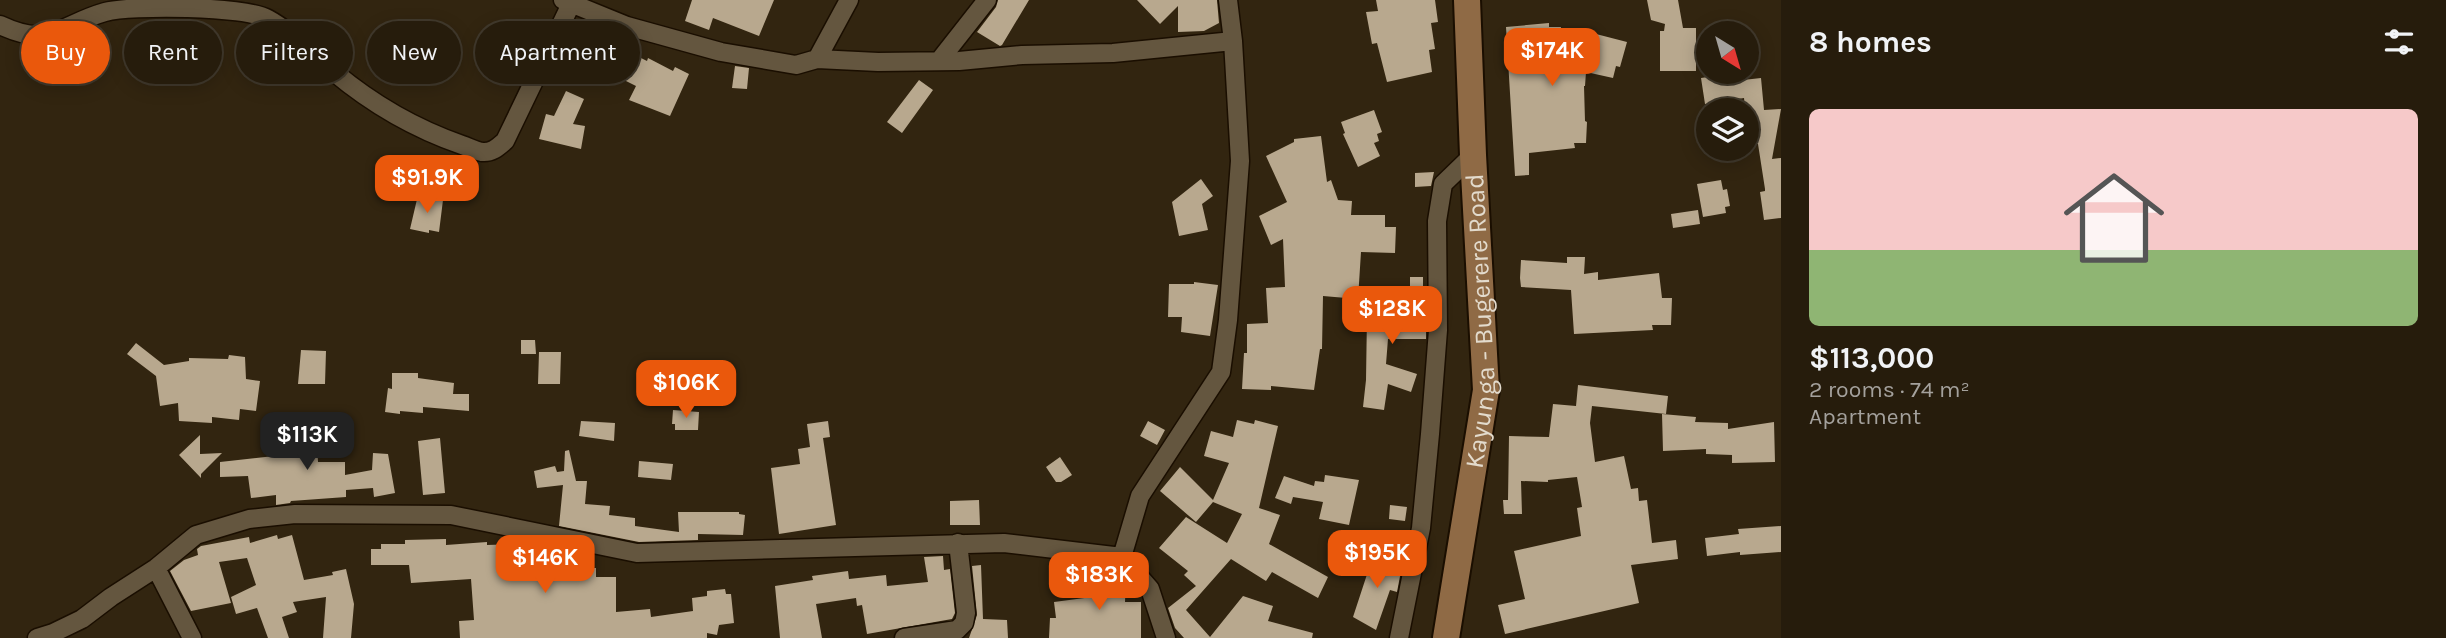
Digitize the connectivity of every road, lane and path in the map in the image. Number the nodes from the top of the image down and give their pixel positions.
1 (849, 0) edge
2 (987, 0) edge
3 (1228, 0) edge
4 (1467, 0) edge
5 (567, 2) edge
6 (0, 25) edge
7 (1233, 41) junction
8 (817, 59) junction
9 (939, 61) junction
10 (1473, 155) junction
11 (958, 543) junction
12 (1122, 557) junction
13 (156, 568) junction
14 (37, 638) edge
15 (191, 638) edge
16 (904, 638) edge
17 (1166, 638) edge
18 (1399, 638) edge
19 (1446, 638) edge

1 - 8 street
2 - 9 street
3 - 7 street
4 - 10 main road, Kayunga - Bugerere Road
5 - 6 street
5 - 8 street
7 - 9 street
7 - 12 street
8 - 9 street
10 - 18 street
10 - 19 main road, Kayunga - Bugerere Road
11 - 12 street
11 - 13 street
11 - 16 street
12 - 17 street
13 - 14 street
13 - 15 street

